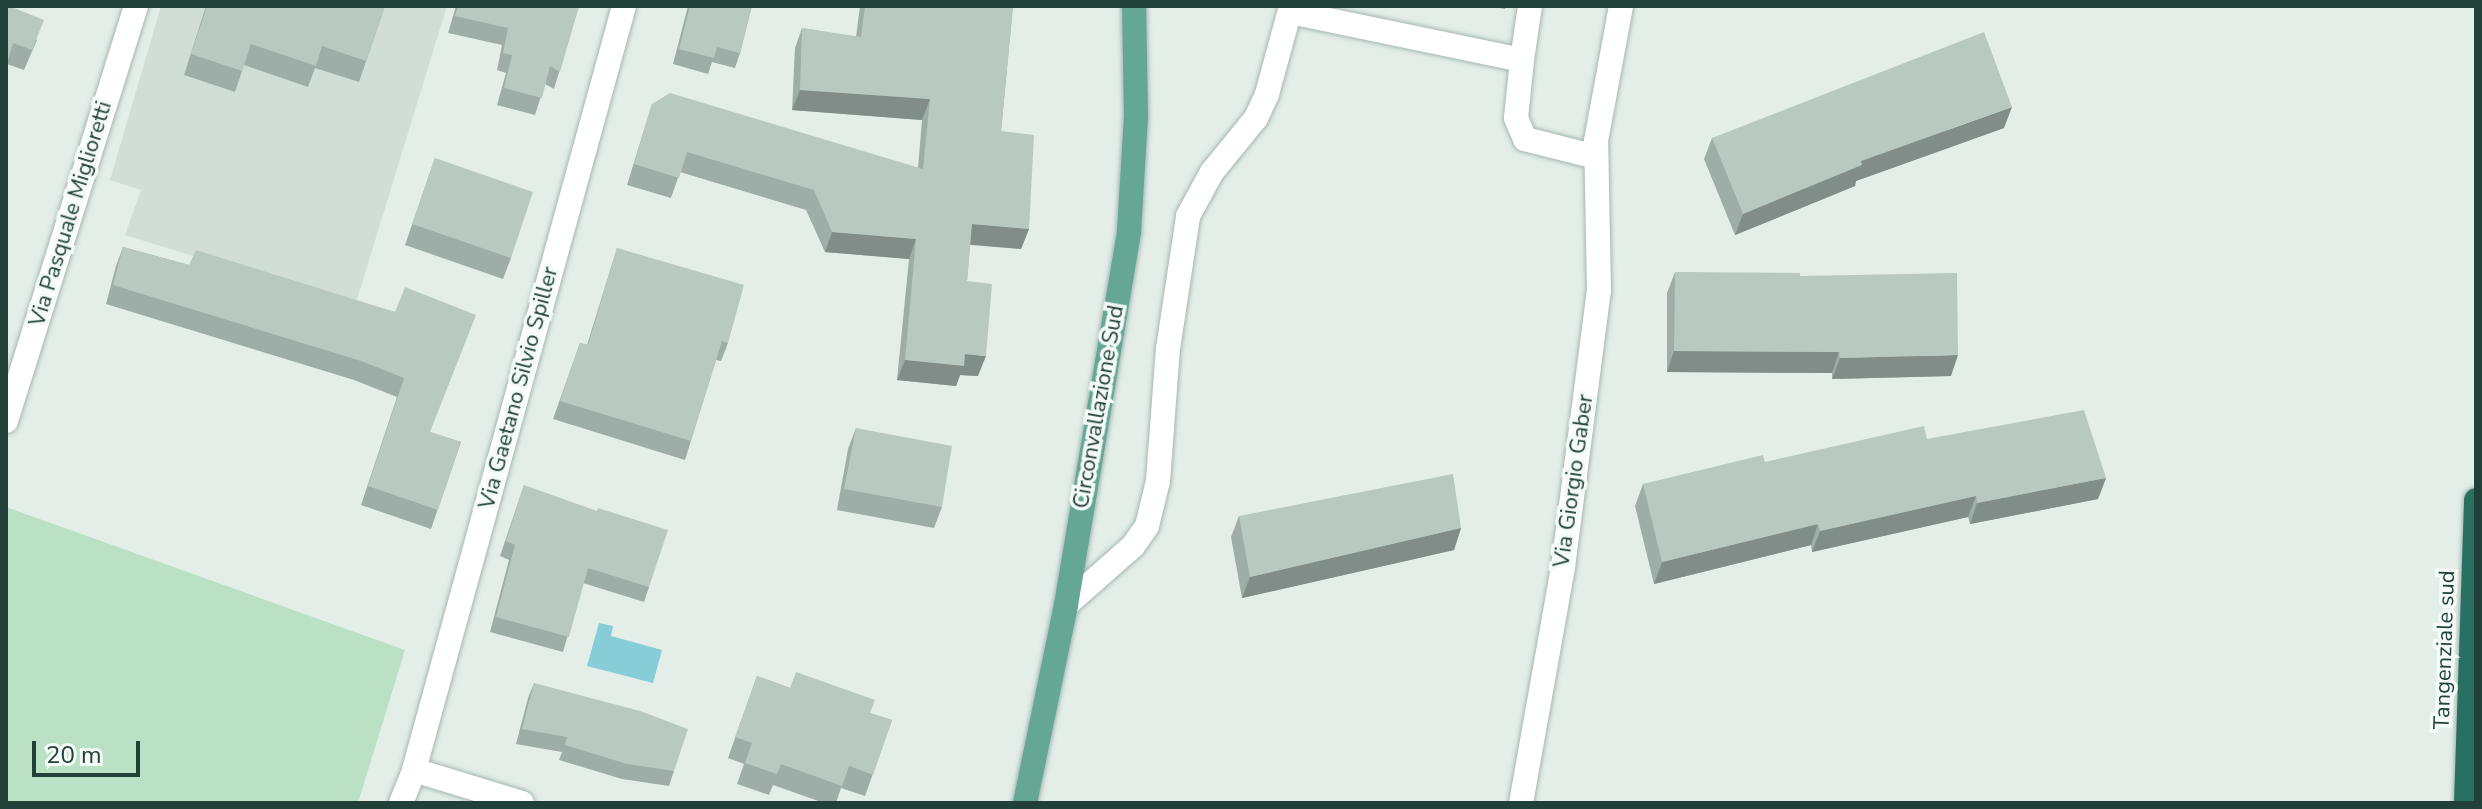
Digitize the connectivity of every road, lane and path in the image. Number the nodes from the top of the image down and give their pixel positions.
1 (136, 6) edge
2 (624, 6) edge
3 (1134, 6) edge
4 (1530, 6) edge
5 (1621, 6) edge
6 (1290, 9) edge
7 (1522, 60) junction
8 (1596, 157) junction
9 (6, 421) edge
10 (2476, 500) edge
11 (1066, 605) junction
12 (414, 770) junction
13 (401, 803) edge
14 (522, 803) edge
15 (1025, 803) edge
16 (1521, 803) edge
17 (2466, 803) edge

1 - 9 street, Via Pasquale Miglioretti
2 - 12 street, Via Gaetano Silvio Spiller
3 - 11 main road, Circonvallazione Sud
4 - 7 street
5 - 8 street, Via Giorgio Gaber
6 - 7 street
6 - 11 street
7 - 8 street
8 - 16 street, Via Giorgio Gaber
10 - 17 highway, Tangenziale sud
11 - 15 main road, Circonvallazione Sud
12 - 13 street, Via Gaetano Silvio Spiller
12 - 14 street

